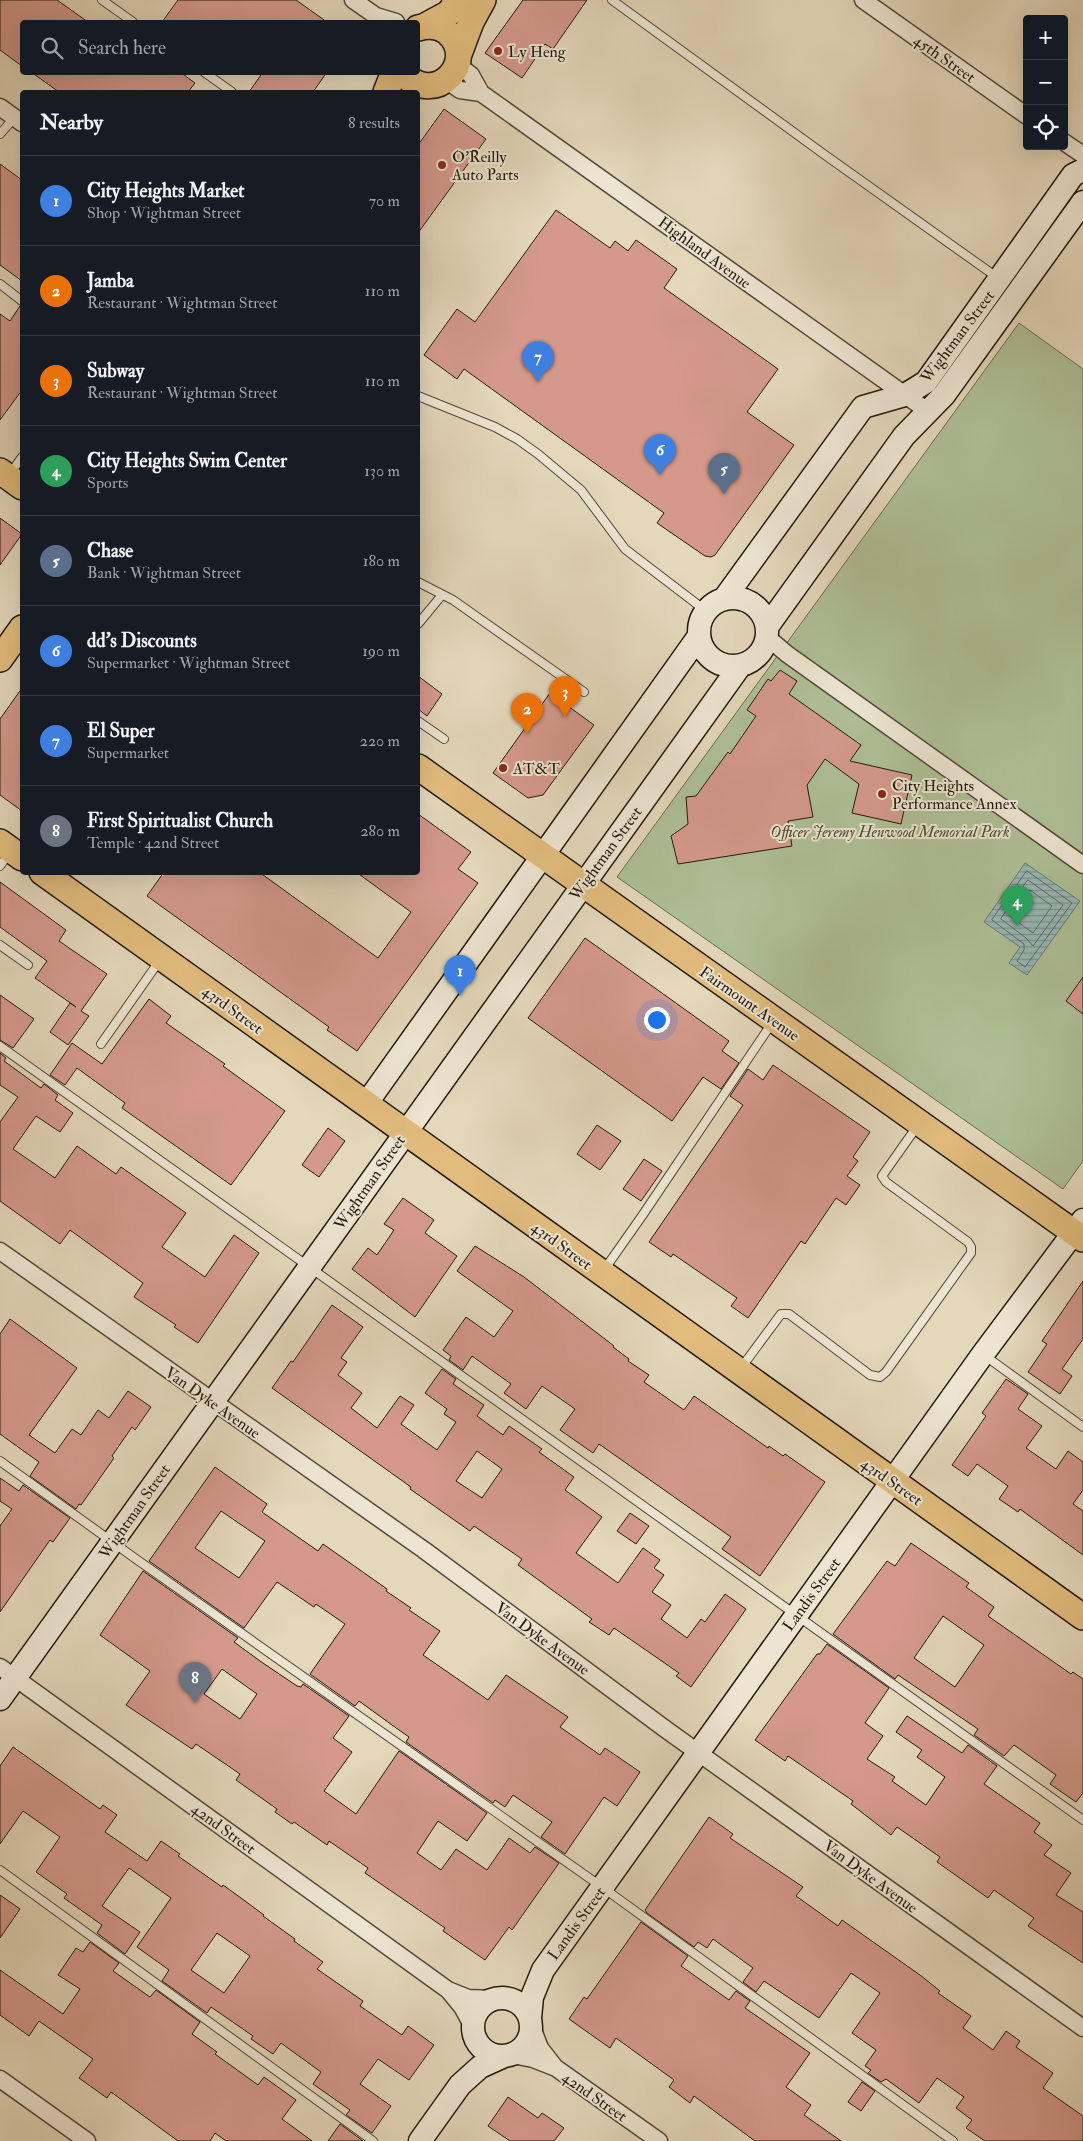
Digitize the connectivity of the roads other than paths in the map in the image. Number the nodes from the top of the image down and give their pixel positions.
1 (102, 0) edge
2 (353, 0) edge
3 (458, 0) edge
4 (483, 0) edge
5 (612, 0) edge
6 (863, 0) edge
7 (378, 19) edge
8 (130, 20) edge
9 (421, 27) edge
10 (208, 75) edge
11 (393, 75) edge
12 (404, 75) edge
13 (441, 76) edge
14 (229, 90) edge
15 (387, 90) edge
16 (0, 107) edge
17 (1023, 113) edge
18 (19, 120) edge
19 (0, 134) edge
20 (1068, 145) edge
21 (1083, 155) edge
22 (1083, 170) edge
23 (1083, 202) edge
24 (0, 284) edge
25 (1009, 286) junction
26 (20, 299) edge
27 (905, 395) junction
28 (420, 397) edge
29 (928, 412) junction
30 (20, 460) edge
31 (10, 478) edge
32 (420, 583) edge
33 (442, 595) junction
34 (715, 605) junction
35 (420, 622) edge
36 (20, 631) edge
37 (767, 632) junction
38 (699, 636) junction
39 (0, 659) edge
40 (740, 666) junction
41 (584, 692) dead end
42 (420, 722) edge
43 (444, 739) dead end
44 (420, 768) edge
45 (543, 856) junction
46 (1083, 865) edge
47 (46, 875) edge
48 (583, 884) junction
49 (0, 945) edge
50 (162, 958) junction
51 (28, 964) dead end
52 (774, 1020) junction
53 (101, 1044) dead end
54 (0, 1046) edge
55 (366, 1104) junction
56 (920, 1123) junction
57 (404, 1132) junction
58 (1080, 1230) edge
59 (0, 1251) edge
60 (309, 1266) junction
61 (602, 1273) junction
62 (983, 1354) junction
63 (738, 1371) junction
64 (212, 1402) junction
65 (1083, 1427) edge
66 (0, 1461) edge
67 (892, 1481) junction
68 (112, 1542) junction
69 (795, 1616) junction
70 (1083, 1617) edge
71 (8, 1672) edge
72 (0, 1699) edge
73 (698, 1752) junction
74 (1083, 1820) edge
75 (0, 1870) edge
76 (602, 1887) junction
77 (543, 1970) junction
78 (448, 1990) junction
79 (498, 1998) junction
80 (531, 2022) junction
81 (1083, 2028) edge
82 (473, 2032) junction
83 (507, 2056) junction
84 (556, 2068) junction
85 (0, 2079) edge
86 (460, 2085) junction
87 (87, 2141) edge
88 (373, 2141) edge
89 (420, 2141) edge
90 (659, 2141) edge
91 (952, 2141) edge

1 - 8 lane
2 - 7 street
3 - 9 main road
4 - 13 main road
5 - 25 lane
6 - 17 street, 45th Street
9 - 13 main road
10 - 14 lane
11 - 15 main road
12 - 13 main road
13 - 27 street, Highland Avenue
16 - 18 street
18 - 19 lane
20 - 21 street
22 - 25 main road, Wightman Street
23 - 25 main road, Wightman Street
24 - 26 lane
25 - 27 main road, Wightman Street
25 - 29 main road, Wightman Street
27 - 29 street, Highland Avenue
27 - 34 main road, Wightman Street
28 - 34 lane
29 - 37 main road, Wightman Street
30 - 31 lane
32 - 33 lane
33 - 35 lane
33 - 41 lane
34 - 37 main road
34 - 38 main road, Wightman Street
36 - 39 main road
37 - 40 main road, Wightman Street
37 - 46 street
38 - 40 main road
38 - 45 main road, Wightman Street
40 - 48 main road, Wightman Street
42 - 43 lane
44 - 45 main road, Fairmount Avenue
45 - 48 main road, Fairmount Avenue
45 - 55 main road, Wightman Street
47 - 50 main road, 43rd Street
48 - 52 main road, Fairmount Avenue
48 - 57 main road, Wightman Street
49 - 51 lane
50 - 53 lane
50 - 55 main road, 43rd Street
52 - 56 main road, Fairmount Avenue
52 - 61 lane
54 - 60 lane
55 - 57 main road, 43rd Street
56 - 58 main road, Fairmount Avenue
56 - 63 lane
57 - 60 main road, Wightman Street
57 - 61 main road, 43rd Street
58 - 62 main road, Landis Street
59 - 64 street, Van Dyke Avenue
60 - 64 main road, Wightman Street
60 - 69 lane
61 - 63 main road, 43rd Street
62 - 65 lane
62 - 67 main road, Landis Street
63 - 67 main road, 43rd Street
64 - 68 main road, Wightman Street
64 - 73 street, Van Dyke Avenue
66 - 68 lane
67 - 69 main road, Landis Street
67 - 70 main road, 43rd Street
68 - 71 main road, Wightman Street
68 - 76 lane
69 - 73 main road, Landis Street
69 - 74 lane
71 - 72 main road, Wightman Street
71 - 78 street, 42nd Street
73 - 76 main road, Landis Street
73 - 81 street, Van Dyke Avenue
75 - 88 lane
76 - 77 main road, Landis Street
76 - 91 lane
77 - 79 main road, Landis Street
77 - 80 main road, Landis Street
78 - 79 street, 42nd Street
78 - 82 street, 42nd Street
79 - 80 main road
79 - 82 main road
80 - 83 main road
80 - 84 street, 42nd Street
82 - 83 main road
82 - 86 main road
83 - 84 street, 42nd Street
83 - 86 main road
84 - 90 street, 42nd Street
85 - 87 street
86 - 89 main road

